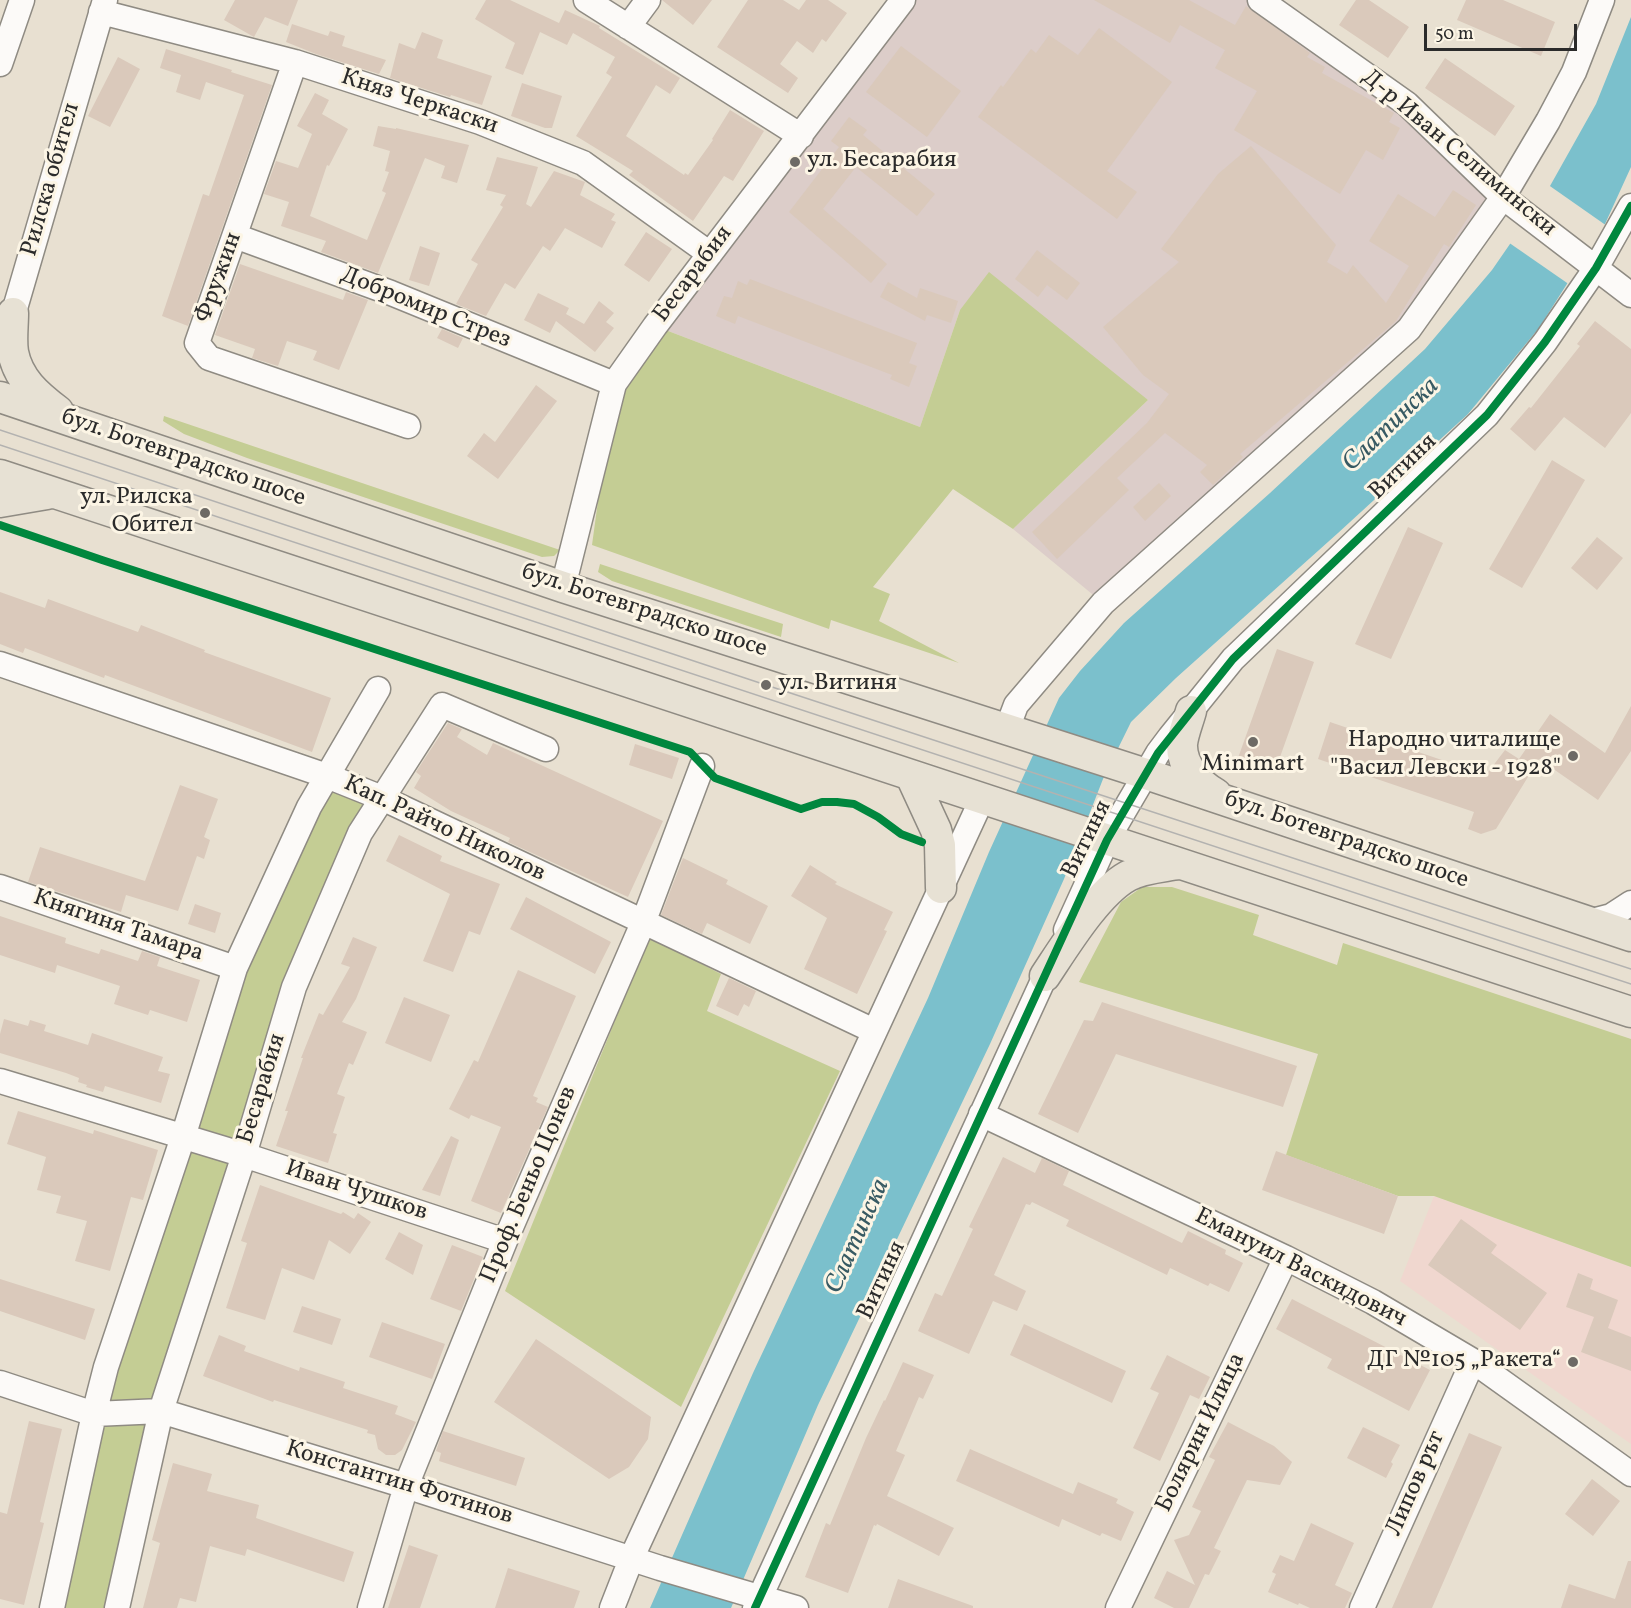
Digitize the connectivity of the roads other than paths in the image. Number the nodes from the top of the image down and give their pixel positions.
1 (22, 0) edge
2 (586, 0) edge
3 (648, 0) edge
4 (903, 0) edge
5 (1260, 0) edge
6 (1602, 0) edge
7 (103, 6) edge
8 (628, 27) junction
9 (295, 63) junction
10 (0, 64) edge
11 (801, 136) junction
12 (1503, 198) junction
13 (1631, 206) edge
14 (235, 236) junction
15 (710, 254) junction
16 (1592, 265) junction
17 (1631, 295) edge
18 (14, 314) junction
19 (0, 360) edge
20 (614, 384) junction
21 (0, 397) edge
22 (74, 423) junction
23 (408, 426) dead end
24 (0, 475) edge
25 (55, 493) junction
26 (0, 502) edge
27 (563, 587) junction
28 (0, 664) edge
29 (378, 689) dead end
30 (1191, 711) junction
31 (1006, 729) junction
32 (546, 749) dead end
33 (702, 766) dead end
34 (1146, 774) junction
35 (327, 776) junction
36 (911, 776) junction
37 (382, 798) junction
38 (982, 799) junction
39 (1229, 802) junction
40 (1107, 840) junction
41 (1181, 864) junction
42 (0, 887) edge
43 (941, 888) junction
44 (1631, 903) edge
45 (1588, 922) junction
46 (643, 923) junction
47 (1631, 936) edge
48 (235, 968) junction
49 (1045, 975) junction
50 (1631, 1012) edge
51 (874, 1031) junction
52 (0, 1081) edge
53 (981, 1114) junction
54 (183, 1137) junction
55 (244, 1155) junction
56 (505, 1241) junction
57 (1286, 1257) junction
58 (1473, 1361) junction
59 (0, 1383) edge
60 (161, 1411) junction
61 (94, 1414) junction
62 (1631, 1474) edge
63 (406, 1486) junction
64 (632, 1557) junction
65 (753, 1600) edge
66 (52, 1608) edge
67 (117, 1608) edge
68 (370, 1608) edge
69 (612, 1608) edge
70 (796, 1608) edge
71 (1118, 1608) edge
72 (1362, 1608) edge

1 - 10 street
2 - 8 street
3 - 8 street
4 - 11 street, Бесарабия
5 - 12 street, Д-р Иван Селимински
6 - 12 street
7 - 9 street, Княз Черкаски
7 - 18 street, Рилска обител
8 - 11 street
9 - 14 street, Фружин
9 - 15 street, Княз Черкаски
11 - 15 street, Бесарабия
12 - 16 street, Д-р Иван Селимински
12 - 31 street
13 - 16 street, Витиня
14 - 20 street, Добромир Стрез
14 - 23 street, Фружин
15 - 20 street, Бесарабия
16 - 17 street, Д-р Иван Селимински
16 - 30 street, Витиня
18 - 19 street, Рилска обител
18 - 22 main road
20 - 27 street, Бесарабия
21 - 22 main road, бул. Ботевградско шосе
22 - 27 main road, бул. Ботевградско шосе
24 - 25 main road
25 - 26 main road
25 - 36 main road
27 - 31 main road, бул. Ботевградско шосе
28 - 35 street, Кап. Райчо Николов
29 - 35 street
30 - 34 street, Витиня
30 - 39 main road
31 - 34 main road, бул. Ботевградско шосе
32 - 37 street, Бесарабия
33 - 46 street, Проф. Беньо Цонев
34 - 39 main road, бул. Ботевградско шосе
34 - 40 street, Витиня
35 - 37 street, Кап. Райчо Николов
35 - 48 street
36 - 38 main road
36 - 43 main road
37 - 46 street, Кап. Райчо Николов
37 - 55 street, Бесарабия
38 - 40 main road
38 - 43 street
39 - 45 main road, бул. Ботевградско шосе
40 - 41 main road
40 - 49 street, Витиня
41 - 49 main road
41 - 50 main road
42 - 48 street, Княгиня Тамара
43 - 51 street
44 - 45 street
45 - 47 main road, бул. Ботевградско шосе
46 - 51 street, Кап. Райчо Николов
46 - 56 street, Проф. Беньо Цонев
48 - 54 street
49 - 53 street, Витиня
51 - 64 street
52 - 54 street, Иван Чушков
53 - 57 street, Емануил Васкидович
53 - 65 street, Витиня
54 - 55 street, Иван Чушков
54 - 61 street
55 - 56 street, Иван Чушков
55 - 60 street, Бесарабия
56 - 63 street, Проф. Беньо Цонев
57 - 58 street, Емануил Васкидович
57 - 71 street, Болярин Илица
58 - 62 street, Емануил Васкидович
58 - 72 street, Липов рът
59 - 61 street, Константин Фотинов
60 - 61 street, Константин Фотинов
60 - 63 street, Константин Фотинов
60 - 67 street, Бесарабия
61 - 66 street
63 - 64 street, Константин Фотинов
63 - 68 street, Проф. Беньо Цонев
64 - 65 street, Константин Фотинов
64 - 69 street
65 - 70 street, Константин Фотинов

